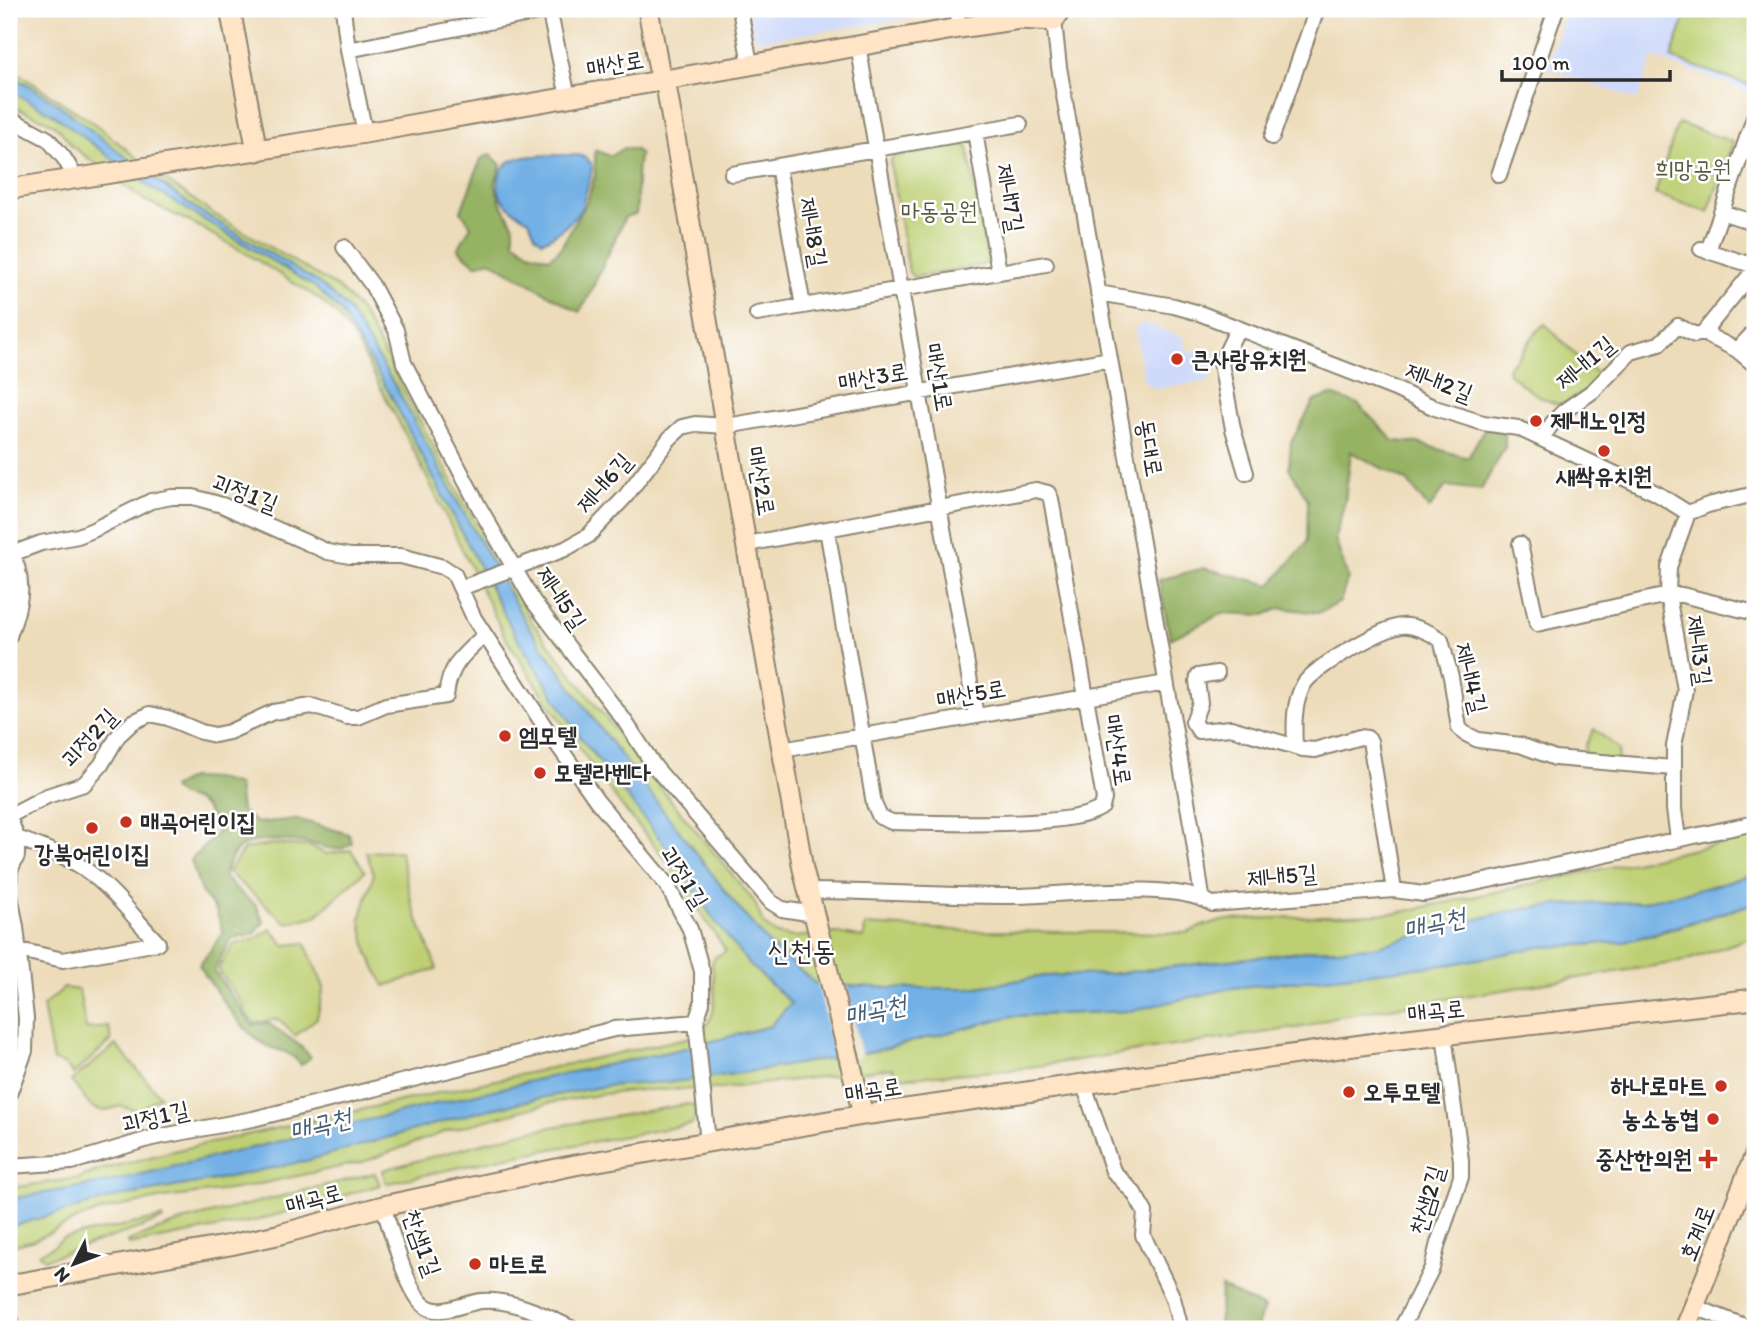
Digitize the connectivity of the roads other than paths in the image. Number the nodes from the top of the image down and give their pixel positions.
1 (230, 9) edge
2 (342, 9) edge
3 (648, 9) edge
4 (740, 9) edge
5 (1317, 9) edge
6 (1556, 9) edge
7 (549, 10) edge
8 (1058, 15) edge
9 (957, 19) edge
10 (858, 45) junction
11 (348, 50) junction
12 (750, 64) junction
13 (663, 80) junction
14 (568, 97) junction
15 (1755, 115) edge
16 (9, 118) edge
17 (1020, 124) dead end
18 (975, 132) junction
19 (365, 133) junction
20 (1272, 137) dead end
21 (1750, 149) edge
22 (877, 150) junction
23 (257, 151) junction
24 (778, 166) junction
25 (732, 174) dead end
26 (1499, 175) dead end
27 (76, 178) junction
28 (9, 189) edge
29 (1721, 212) junction
30 (1755, 223) edge
31 (344, 247) dead end
32 (1046, 264) dead end
33 (1755, 267) edge
34 (999, 272) junction
35 (901, 288) junction
36 (1098, 293) junction
37 (803, 306) junction
38 (757, 314) dead end
39 (1238, 328) junction
40 (1755, 331) edge
41 (1703, 333) junction
42 (1737, 350) junction
43 (1110, 359) junction
44 (1755, 365) edge
45 (919, 393) junction
46 (727, 426) junction
47 (1542, 438) junction
48 (1246, 473) dead end
49 (1755, 494) edge
50 (939, 508) junction
51 (1688, 513) junction
52 (827, 529) junction
53 (747, 544) junction
54 (1520, 544) dead end
55 (10, 551) edge
56 (510, 569) junction
57 (467, 586) junction
58 (1668, 595) junction
59 (1755, 613) edge
60 (485, 635) junction
61 (9, 636) edge
62 (1217, 673) dead end
63 (1166, 683) junction
64 (1086, 697) junction
65 (976, 716) junction
66 (863, 736) junction
67 (1295, 747) junction
68 (782, 750) junction
69 (1673, 768) junction
70 (9, 817) edge
71 (1755, 823) edge
72 (17, 838) junction
73 (1678, 839) junction
74 (1394, 890) junction
75 (808, 891) junction
76 (1202, 898) junction
77 (815, 920) junction
78 (19, 950) junction
79 (1750, 999) edge
80 (697, 1029) junction
81 (1444, 1035) junction
82 (1084, 1085) junction
83 (9, 1094) edge
84 (863, 1115) junction
85 (708, 1143) junction
86 (1755, 1155) edge
87 (9, 1166) edge
88 (1749, 1188) edge
89 (383, 1206) junction
90 (9, 1285) edge
91 (1695, 1307) junction
92 (9, 1322) edge
93 (10, 1329) edge
94 (573, 1329) edge
95 (1181, 1329) edge
96 (1401, 1329) edge
97 (1685, 1329) edge
98 (1752, 1329) edge

1 - 23 street
2 - 11 street
3 - 13 street, 매산2로
4 - 12 street
5 - 20 street
6 - 26 street
7 - 11 street
7 - 14 street
8 - 9 street, 매산로
8 - 36 street, 동대로
9 - 10 street, 매산로
10 - 12 street, 매산로
10 - 22 street, 매산1로
11 - 19 street
12 - 13 street, 매산로
13 - 14 street, 매산로
13 - 46 street, 매산2로
14 - 19 street, 매산로
15 - 21 street
16 - 27 street
17 - 18 street, 제내7길
18 - 22 street, 제내7길
18 - 34 street, 제내7길
19 - 23 street, 매산로
21 - 29 street
22 - 24 street, 제내8길
22 - 35 street, 매산1로
23 - 27 street, 매산로
24 - 25 street, 제내8길
24 - 37 street, 제내8길
27 - 28 street
29 - 30 street
29 - 33 street
31 - 56 street, 제내5길
32 - 34 street, 제내7길
33 - 41 street
34 - 35 street, 제내7길
35 - 37 street, 제내8길
35 - 45 street, 매산1로
36 - 39 street, 제내2길
36 - 43 street, 동대로
37 - 38 street, 제내8길
39 - 47 street, 제내2길
39 - 48 street
40 - 42 street
41 - 42 street
41 - 47 street, 제내1길
42 - 44 street
43 - 45 street, 매산3로
43 - 63 street, 동대로
45 - 46 street, 매산3로
45 - 50 street, 매산1로
46 - 53 street, 매산2로
46 - 56 street, 제내6길
47 - 51 street, 제내2길
49 - 51 street
50 - 52 street, 매산4로
50 - 64 street, 매산4로
50 - 65 street, 매산1로
51 - 58 street, 제내3길
52 - 53 street, 매산4로
52 - 66 street, 매산4로
53 - 68 street, 매산2로
54 - 58 street
55 - 57 street, 괴정1길
55 - 61 street
56 - 57 street, 제내6길
56 - 77 street, 제내5길
57 - 60 street, 괴정1길
58 - 59 street
58 - 69 street, 제내3길
60 - 70 street, 괴정2길
60 - 80 street, 괴정1길
62 - 67 street
63 - 64 street, 매산5로
63 - 76 street, 동대로
64 - 65 street, 매산5로
64 - 66 street, 매산4로
65 - 66 street, 매산5로
66 - 68 street, 매산5로
67 - 69 street, 제내4길
67 - 74 street
68 - 75 street, 매산2로
69 - 73 street, 제내3길
70 - 72 street
71 - 73 street, 제내5길
72 - 78 street
72 - 78 street
73 - 74 street, 제내5길
74 - 76 street, 제내5길
75 - 76 street, 제내5길
75 - 77 street, 매산2로
77 - 84 street, 매산2로
78 - 83 street
79 - 81 street, 매곡로
80 - 85 street
80 - 87 street, 괴정1길
81 - 82 street, 매곡로
81 - 96 street, 찬샘2길
82 - 84 street, 매곡로
82 - 95 street
84 - 85 street, 매곡로
85 - 89 street, 매곡로
86 - 88 street, 호계로
88 - 91 street, 호계로
89 - 90 street, 매곡로
89 - 94 street, 찬샘1길
91 - 97 street, 호계로
91 - 98 street
92 - 93 street

